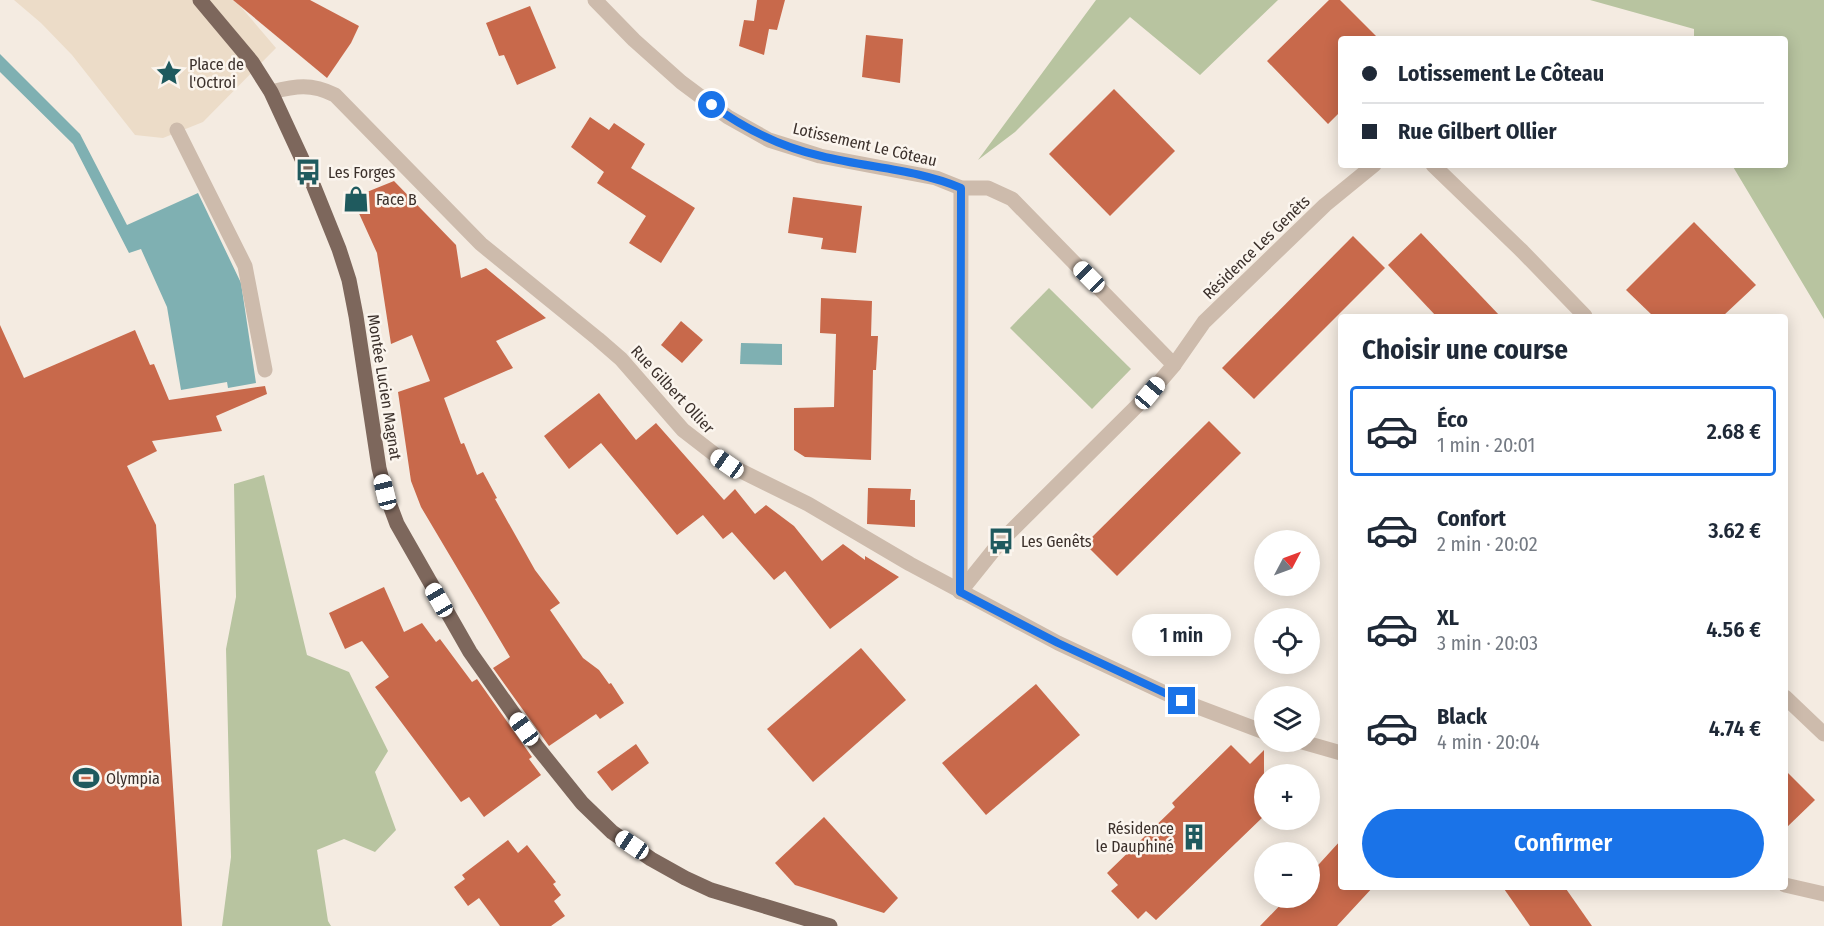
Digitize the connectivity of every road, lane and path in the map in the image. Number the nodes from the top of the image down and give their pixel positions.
1 (200, 0) edge
2 (595, 0) edge
3 (271, 92) junction
4 (177, 130) dead end
5 (1370, 168) edge
6 (1436, 168) edge
7 (961, 188) junction
8 (1583, 314) edge
9 (1173, 365) junction
10 (265, 370) dead end
11 (960, 592) junction
12 (1788, 701) edge
13 (1254, 729) edge
14 (1824, 734) edge
15 (1320, 747) edge
16 (1338, 752) edge
17 (1788, 886) edge
18 (1824, 894) edge
19 (830, 926) edge

1 - 3 main road, Montée Lucien Magnat
2 - 7 street, Lotissement Le Côteau
3 - 11 street, Rue Gilbert Ollier
3 - 19 main road, Montée Lucien Magnat
4 - 10 street
5 - 9 street, Résidence Les Genêts
6 - 8 street
7 - 9 street
7 - 11 street
9 - 11 street, Résidence Les Genêts
11 - 13 street, Rue Gilbert Ollier
12 - 14 street
15 - 16 street
17 - 18 street

